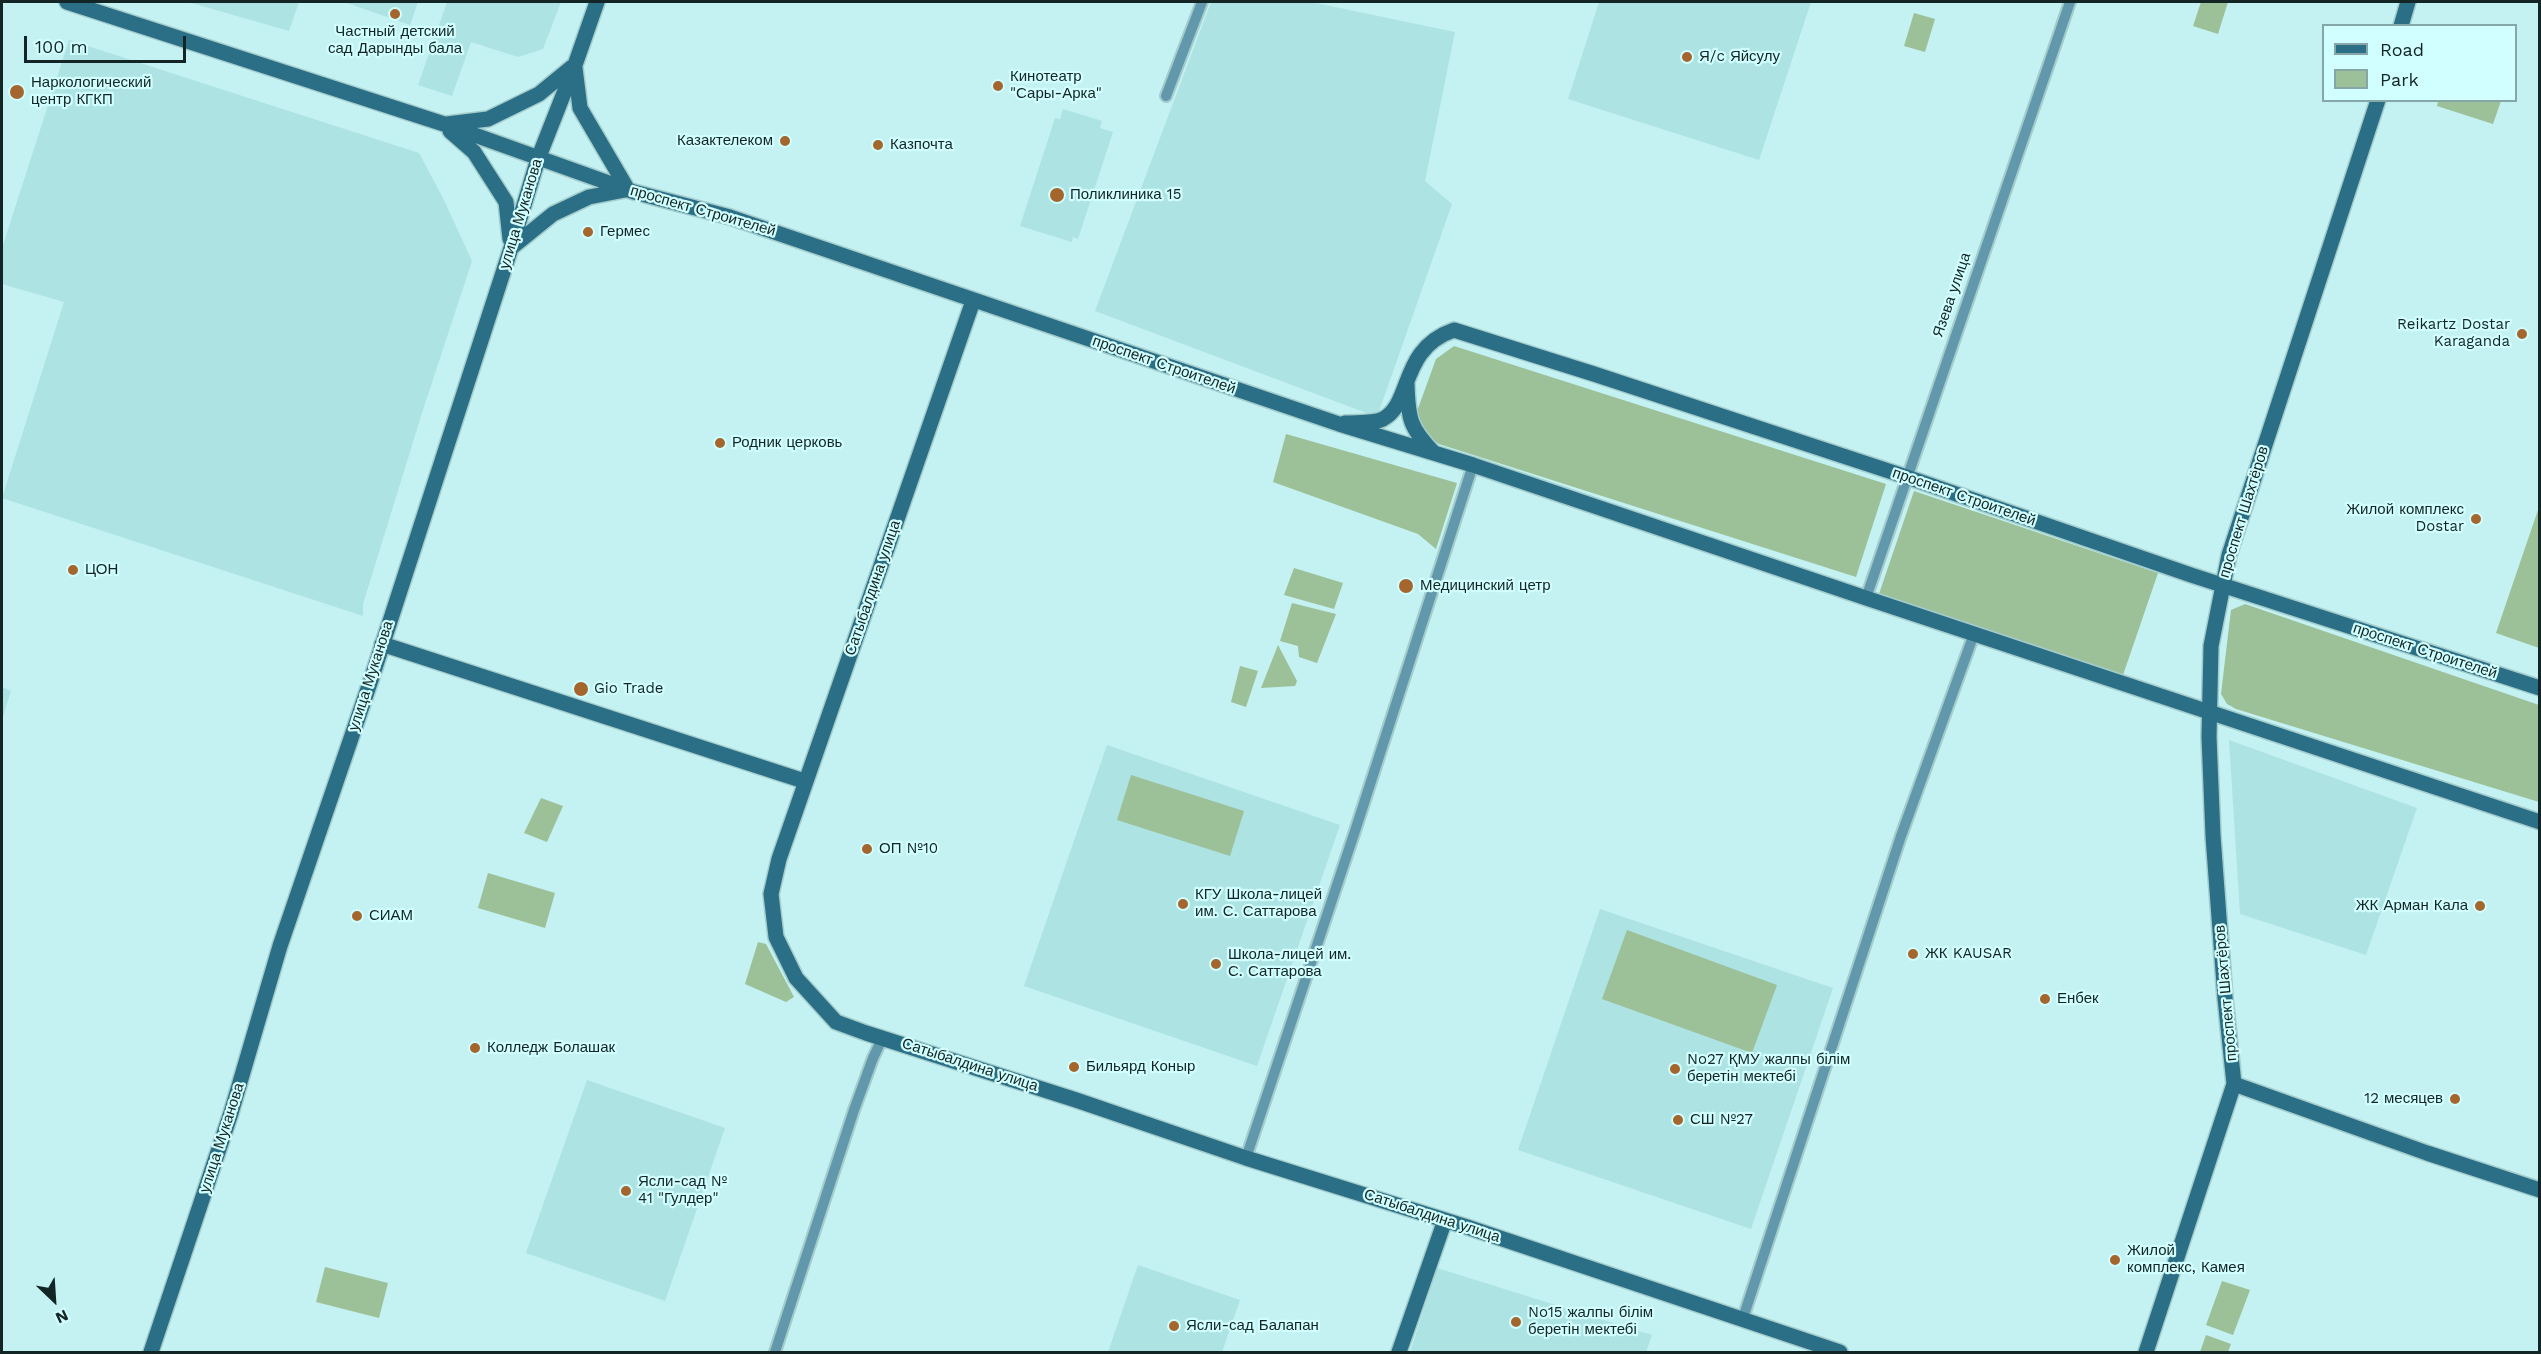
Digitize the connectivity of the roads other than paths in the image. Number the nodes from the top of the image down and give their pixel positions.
1 (66, 2) edge
2 (597, 2) edge
3 (1202, 2) edge
4 (2070, 2) edge
5 (2408, 2) edge
6 (2402, 24) edge
7 (574, 66) junction
8 (1166, 96) dead end
9 (2377, 102) edge
10 (444, 124) junction
11 (538, 159) junction
12 (628, 190) junction
13 (511, 248) junction
14 (973, 301) junction
15 (1407, 378) junction
16 (1339, 424) junction
17 (1436, 454) junction
18 (1473, 465) junction
19 (1907, 477) junction
20 (2222, 585) junction
21 (1866, 598) junction
22 (1974, 634) junction
23 (382, 644) junction
24 (2540, 688) edge
25 (2209, 712) junction
26 (804, 781) junction
27 (2540, 822) edge
28 (883, 1037) junction
29 (2234, 1084) junction
30 (1246, 1158) junction
31 (2540, 1190) edge
32 (1445, 1220) junction
33 (1743, 1318) junction
34 (151, 1353) edge
35 (775, 1353) edge
36 (1399, 1353) edge
37 (1840, 1353) edge
38 (2146, 1353) edge

1 - 10 main road, проспект Строителей
2 - 7 main road, улица Муканова
3 - 8 street
4 - 19 street, Язева улица
5 - 6 main road
7 - 10 main road
7 - 11 main road, улица Муканова
7 - 12 main road
9 - 20 main road, проспект Шахтёров
10 - 11 main road, проспект Строителей
10 - 13 main road
11 - 12 main road, проспект Строителей
11 - 13 main road, улица Муканова
12 - 13 main road
12 - 14 main road, проспект Строителей
13 - 23 main road, улица Муканова
14 - 16 main road, проспект Строителей
14 - 26 main road, Сатыбалдина улица
15 - 16 main road, проспект Строителей
15 - 17 main road
15 - 19 main road, проспект Строителей
16 - 17 main road, проспект Строителей
17 - 18 main road, проспект Строителей
18 - 21 main road, проспект Строителей
18 - 30 street
19 - 20 main road, проспект Строителей
19 - 21 street, Язева улица
20 - 24 main road, проспект Строителей
20 - 25 main road, проспект Шахтёров
21 - 22 main road, проспект Строителей
22 - 25 main road, проспект Строителей
22 - 33 street
23 - 26 main road
23 - 34 main road, улица Муканова
25 - 27 main road, проспект Строителей
25 - 29 main road, проспект Шахтёров
26 - 28 main road, Сатыбалдина улица
28 - 30 main road, Сатыбалдина улица
28 - 35 street
29 - 31 main road
29 - 38 main road, проспект Шахтёров
30 - 32 main road, Сатыбалдина улица
32 - 33 main road, Сатыбалдина улица
32 - 36 main road
33 - 37 main road, Сатыбалдина улица

